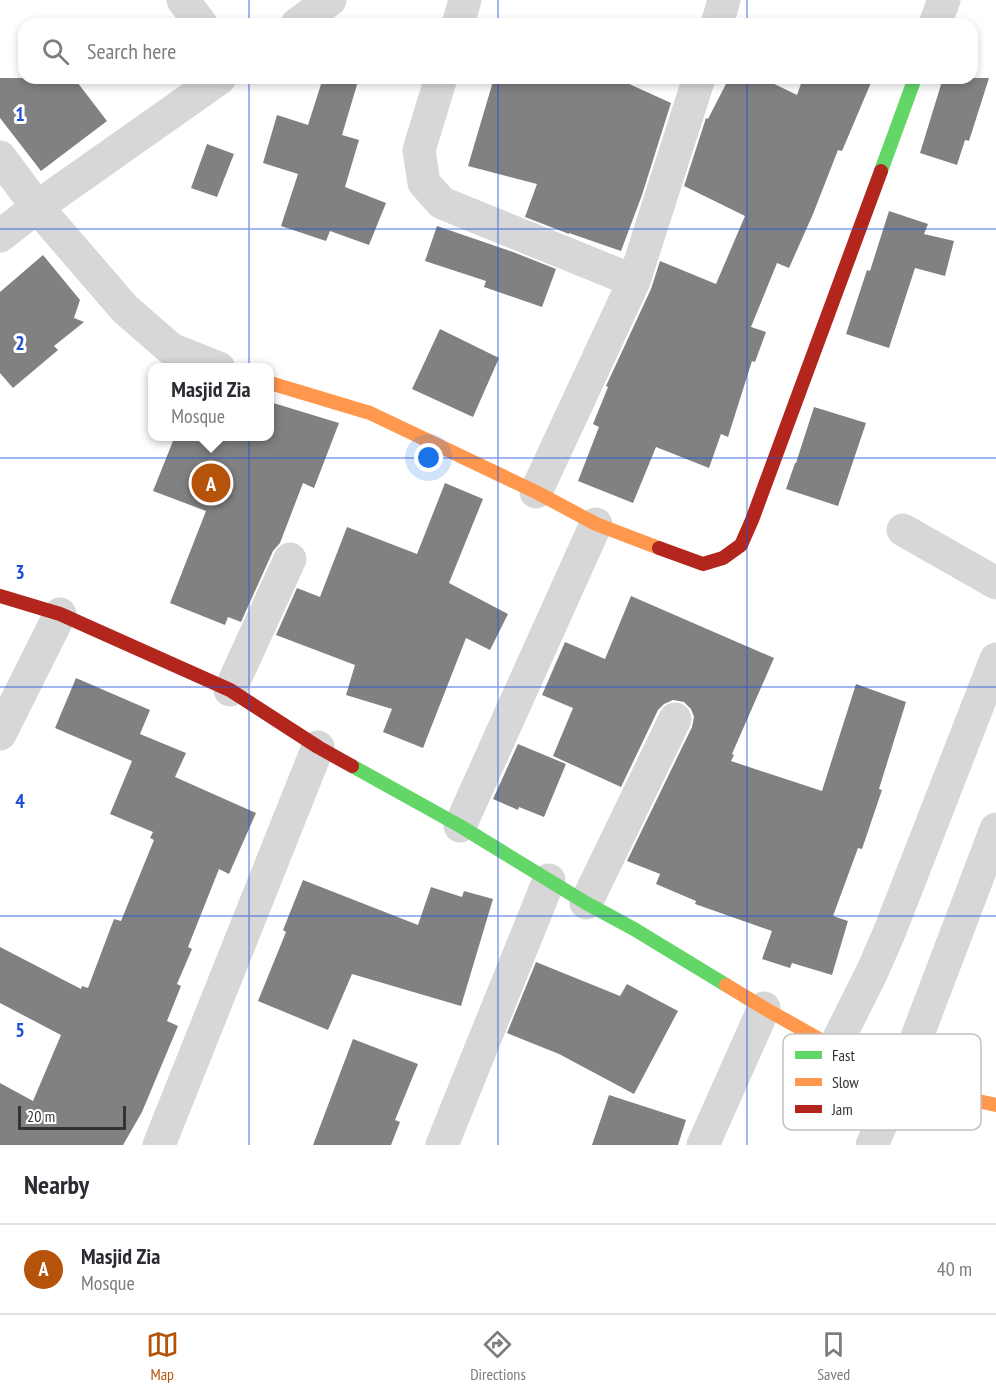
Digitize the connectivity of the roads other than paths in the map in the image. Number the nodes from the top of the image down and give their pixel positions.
1 (183, 0) edge
2 (330, 0) edge
3 (465, 0) edge
4 (724, 0) edge
5 (944, 0) edge
6 (196, 18) edge
7 (305, 18) edge
8 (460, 18) edge
9 (719, 18) edge
10 (937, 18) edge
11 (211, 84) edge
12 (439, 84) edge
13 (697, 84) edge
14 (913, 84) edge
15 (0, 157) edge
16 (37, 207) junction
17 (0, 236) edge
18 (634, 281) junction
19 (206, 363) edge
20 (274, 384) edge
21 (536, 492) junction
22 (596, 524) junction
23 (903, 530) dead end
24 (290, 559) dead end
25 (996, 583) edge
26 (0, 596) edge
27 (60, 614) junction
28 (996, 659) edge
29 (230, 690) junction
30 (675, 719) dead end
31 (0, 734) edge
32 (318, 747) junction
33 (460, 826) junction
34 (996, 829) edge
35 (549, 880) junction
36 (586, 903) junction
37 (764, 1008) junction
38 (810, 1034) edge
39 (841, 1034) edge
40 (918, 1034) edge
41 (981, 1102) edge
42 (996, 1105) edge
43 (879, 1130) edge
44 (159, 1145) edge
45 (442, 1145) edge
46 (703, 1145) edge
47 (872, 1145) edge

1 - 6 street
2 - 7 street
3 - 8 street
4 - 9 street
5 - 10 street
11 - 16 street
12 - 18 street
13 - 18 street
14 - 22 street
15 - 16 street
16 - 17 street
16 - 19 street
18 - 21 street
20 - 21 street
21 - 22 street
22 - 33 street
23 - 25 street
24 - 29 street
26 - 27 street
27 - 29 street
27 - 31 street
28 - 39 street
29 - 32 street
30 - 36 street
32 - 33 street
32 - 44 street
33 - 35 street
34 - 40 street
35 - 36 street
35 - 45 street
36 - 37 street
37 - 38 street
37 - 46 street
41 - 42 street
43 - 47 street

